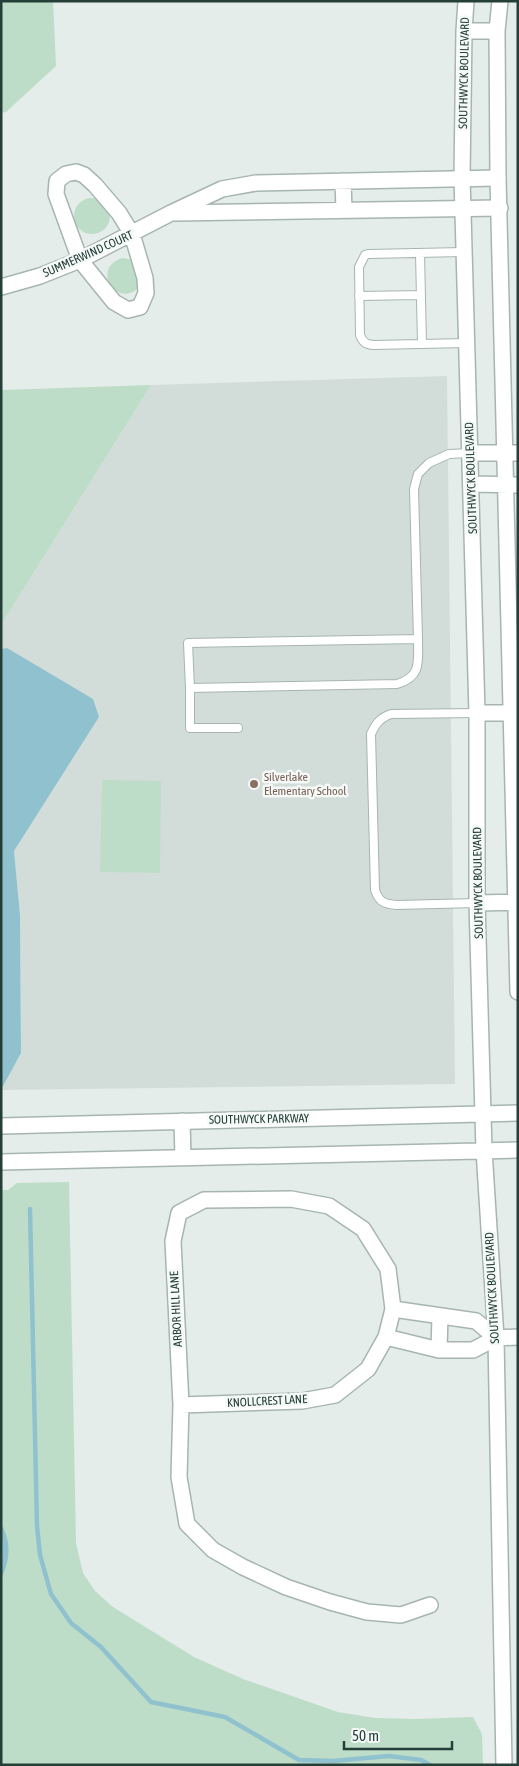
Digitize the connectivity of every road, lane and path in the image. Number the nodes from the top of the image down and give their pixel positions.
1 (466, 1) edge
2 (500, 1) edge
3 (464, 31) junction
4 (497, 31) junction
5 (462, 177) junction
6 (498, 178) junction
7 (343, 181) junction
8 (464, 208) junction
9 (500, 208) junction
10 (344, 210) junction
11 (171, 213) junction
12 (132, 234) junction
13 (464, 252) junction
14 (420, 253) junction
15 (80, 260) junction
16 (1, 287) edge
17 (421, 295) junction
18 (359, 296) junction
19 (467, 343) junction
20 (422, 344) junction
21 (512, 452) edge
22 (470, 453) junction
23 (471, 484) junction
24 (512, 485) edge
25 (512, 567) edge
26 (512, 594) edge
27 (418, 639) junction
28 (513, 643) edge
29 (190, 688) junction
30 (477, 713) junction
31 (510, 713) junction
32 (238, 728) dead end
33 (516, 902) junction
34 (477, 903) junction
35 (518, 992) edge
36 (518, 1113) edge
37 (484, 1114) junction
38 (182, 1121) junction
39 (1, 1126) edge
40 (484, 1150) junction
41 (518, 1150) edge
42 (183, 1158) junction
43 (1, 1162) edge
44 (393, 1309) junction
45 (440, 1316) junction
46 (518, 1337) edge
47 (386, 1338) junction
48 (496, 1338) junction
49 (439, 1350) junction
50 (181, 1405) junction
51 (430, 1605) dead end
52 (504, 1765) edge

1 - 3 street, SOUTHWYCK BOULEVARD
2 - 4 street
3 - 4 street
3 - 5 street, SOUTHWYCK BOULEVARD
4 - 6 street
5 - 6 street, SUMMERWIND COURT
5 - 7 street, SUMMERWIND COURT
5 - 8 street, SOUTHWYCK BOULEVARD
6 - 9 street
7 - 10 street
7 - 11 street, SUMMERWIND COURT
8 - 9 street, SUMMERWIND COURT
8 - 10 street, SUMMERWIND COURT
8 - 13 street, SOUTHWYCK BOULEVARD
9 - 21 street
10 - 11 street, SUMMERWIND COURT
11 - 12 street, SUMMERWIND COURT
12 - 15 street, SUMMERWIND COURT
12 - 15 street
12 - 15 street
13 - 14 lane
13 - 19 street, SOUTHWYCK BOULEVARD
14 - 17 lane
14 - 18 lane
15 - 16 street, SUMMERWIND COURT
17 - 18 lane
17 - 20 lane
18 - 20 lane
19 - 20 lane
19 - 22 street, SOUTHWYCK BOULEVARD
21 - 22 street
21 - 24 street
22 - 23 street, SOUTHWYCK BOULEVARD
22 - 27 lane
23 - 24 street
23 - 30 street, SOUTHWYCK BOULEVARD
24 - 25 street
25 - 26 street
26 - 28 street
27 - 29 lane
27 - 29 lane
28 - 31 street
29 - 32 lane
30 - 31 street
30 - 34 street, SOUTHWYCK BOULEVARD
30 - 34 lane
31 - 33 street
33 - 34 street
33 - 35 street
34 - 37 street, SOUTHWYCK BOULEVARD
36 - 37 street, SOUTHWYCK PARKWAY
37 - 38 street, SOUTHWYCK PARKWAY
37 - 40 street, SOUTHWYCK BOULEVARD
38 - 39 street, SOUTHWYCK PARKWAY
38 - 42 street
40 - 41 street
40 - 42 street
40 - 48 street, SOUTHWYCK BOULEVARD
42 - 43 street
44 - 45 street
44 - 47 street, KNOLLCREST LANE
44 - 50 street, ARBOR HILL LANE
45 - 48 street
45 - 49 street
46 - 48 street
47 - 49 street
47 - 50 street, KNOLLCREST LANE
48 - 49 street
48 - 52 street, SOUTHWYCK BOULEVARD
50 - 51 street, ARBOR HILL LANE

